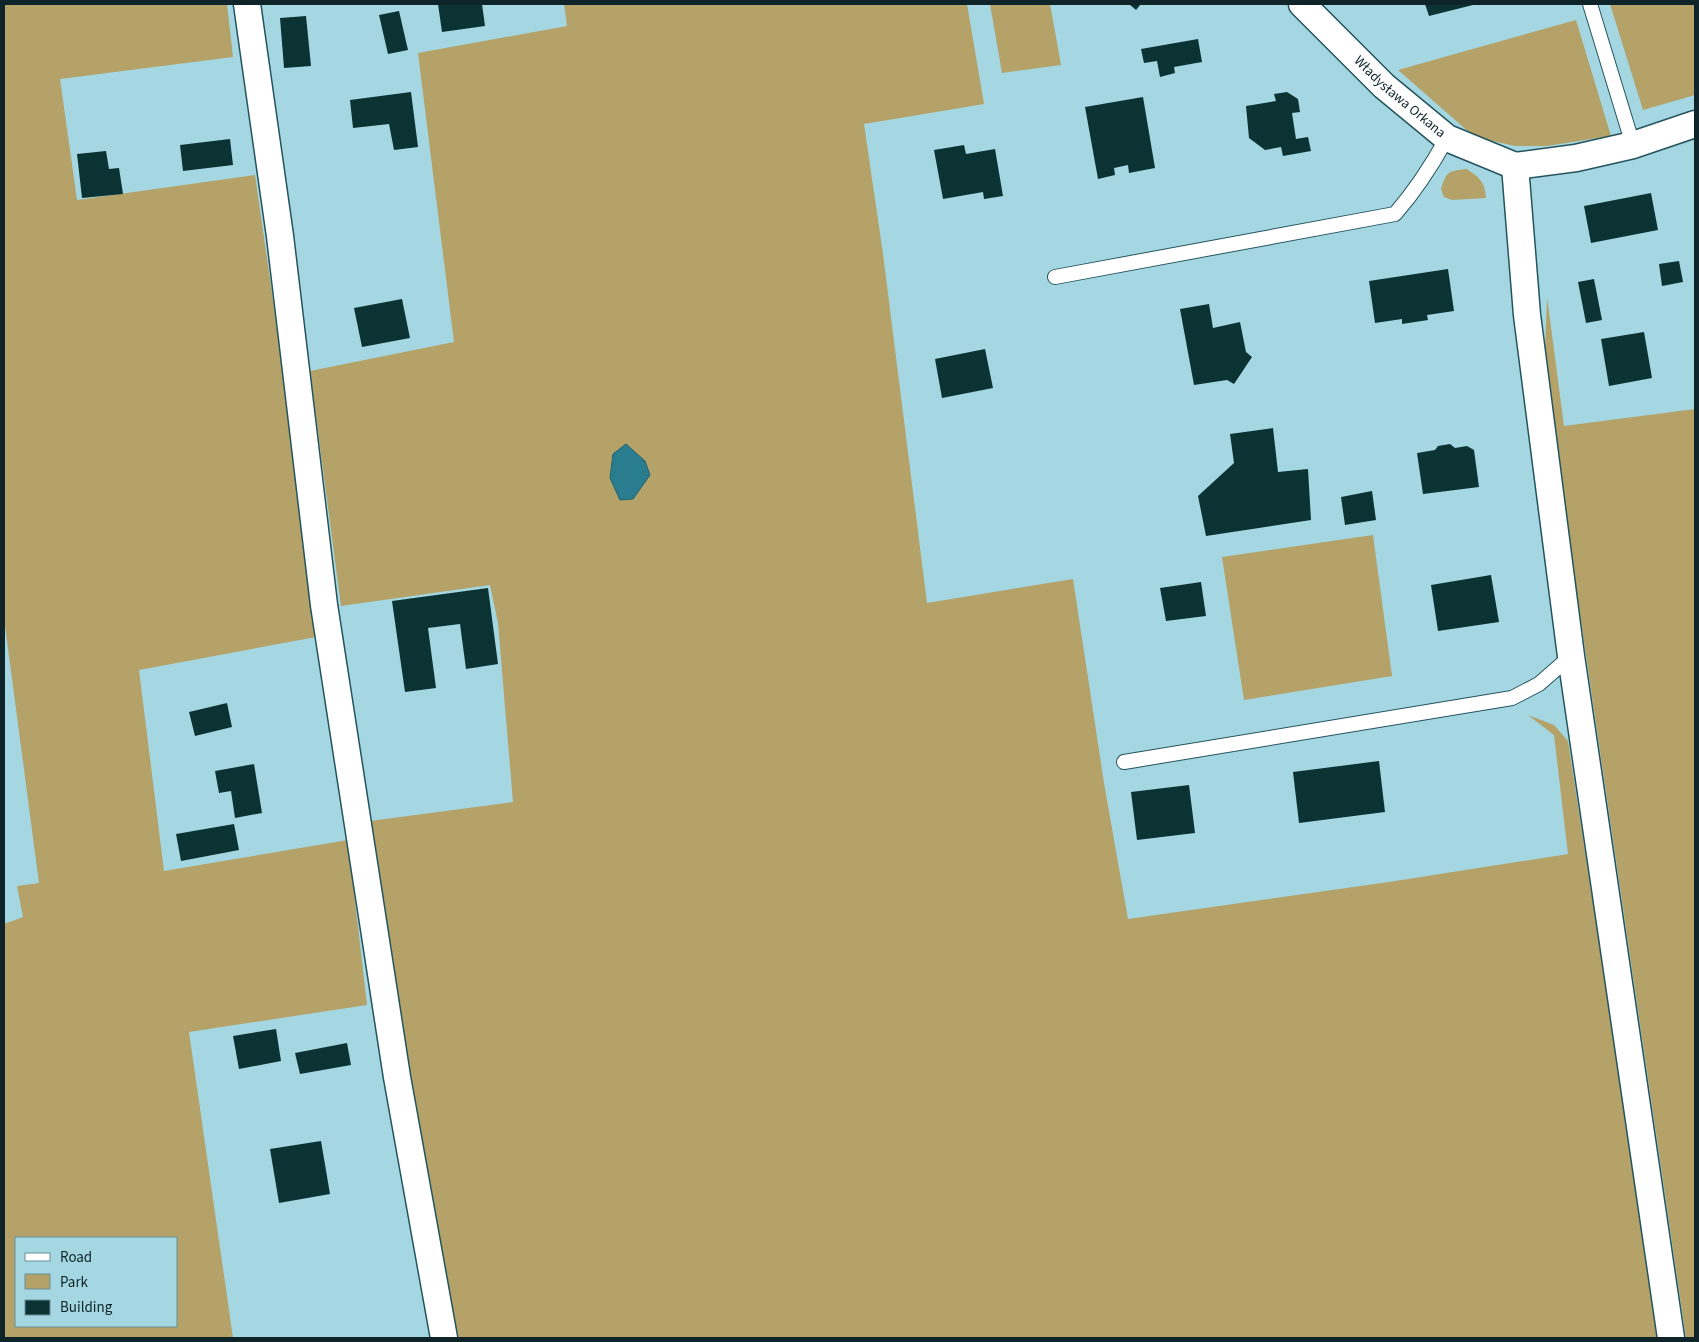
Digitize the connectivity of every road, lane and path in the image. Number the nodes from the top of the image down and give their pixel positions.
1 (247, 4) edge
2 (1302, 4) edge
3 (1590, 4) edge
4 (1695, 124) edge
5 (1447, 138) junction
6 (1633, 145) junction
7 (1515, 166) junction
8 (1055, 277) dead end
9 (1571, 656) junction
10 (1124, 762) dead end
11 (444, 1338) edge
12 (1671, 1338) edge

1 - 11 street
2 - 5 street, Władysława Orkana
3 - 6 lane
4 - 6 street
5 - 7 street, Władysława Orkana
5 - 8 lane
6 - 7 street
7 - 9 street
9 - 10 lane
9 - 12 street

